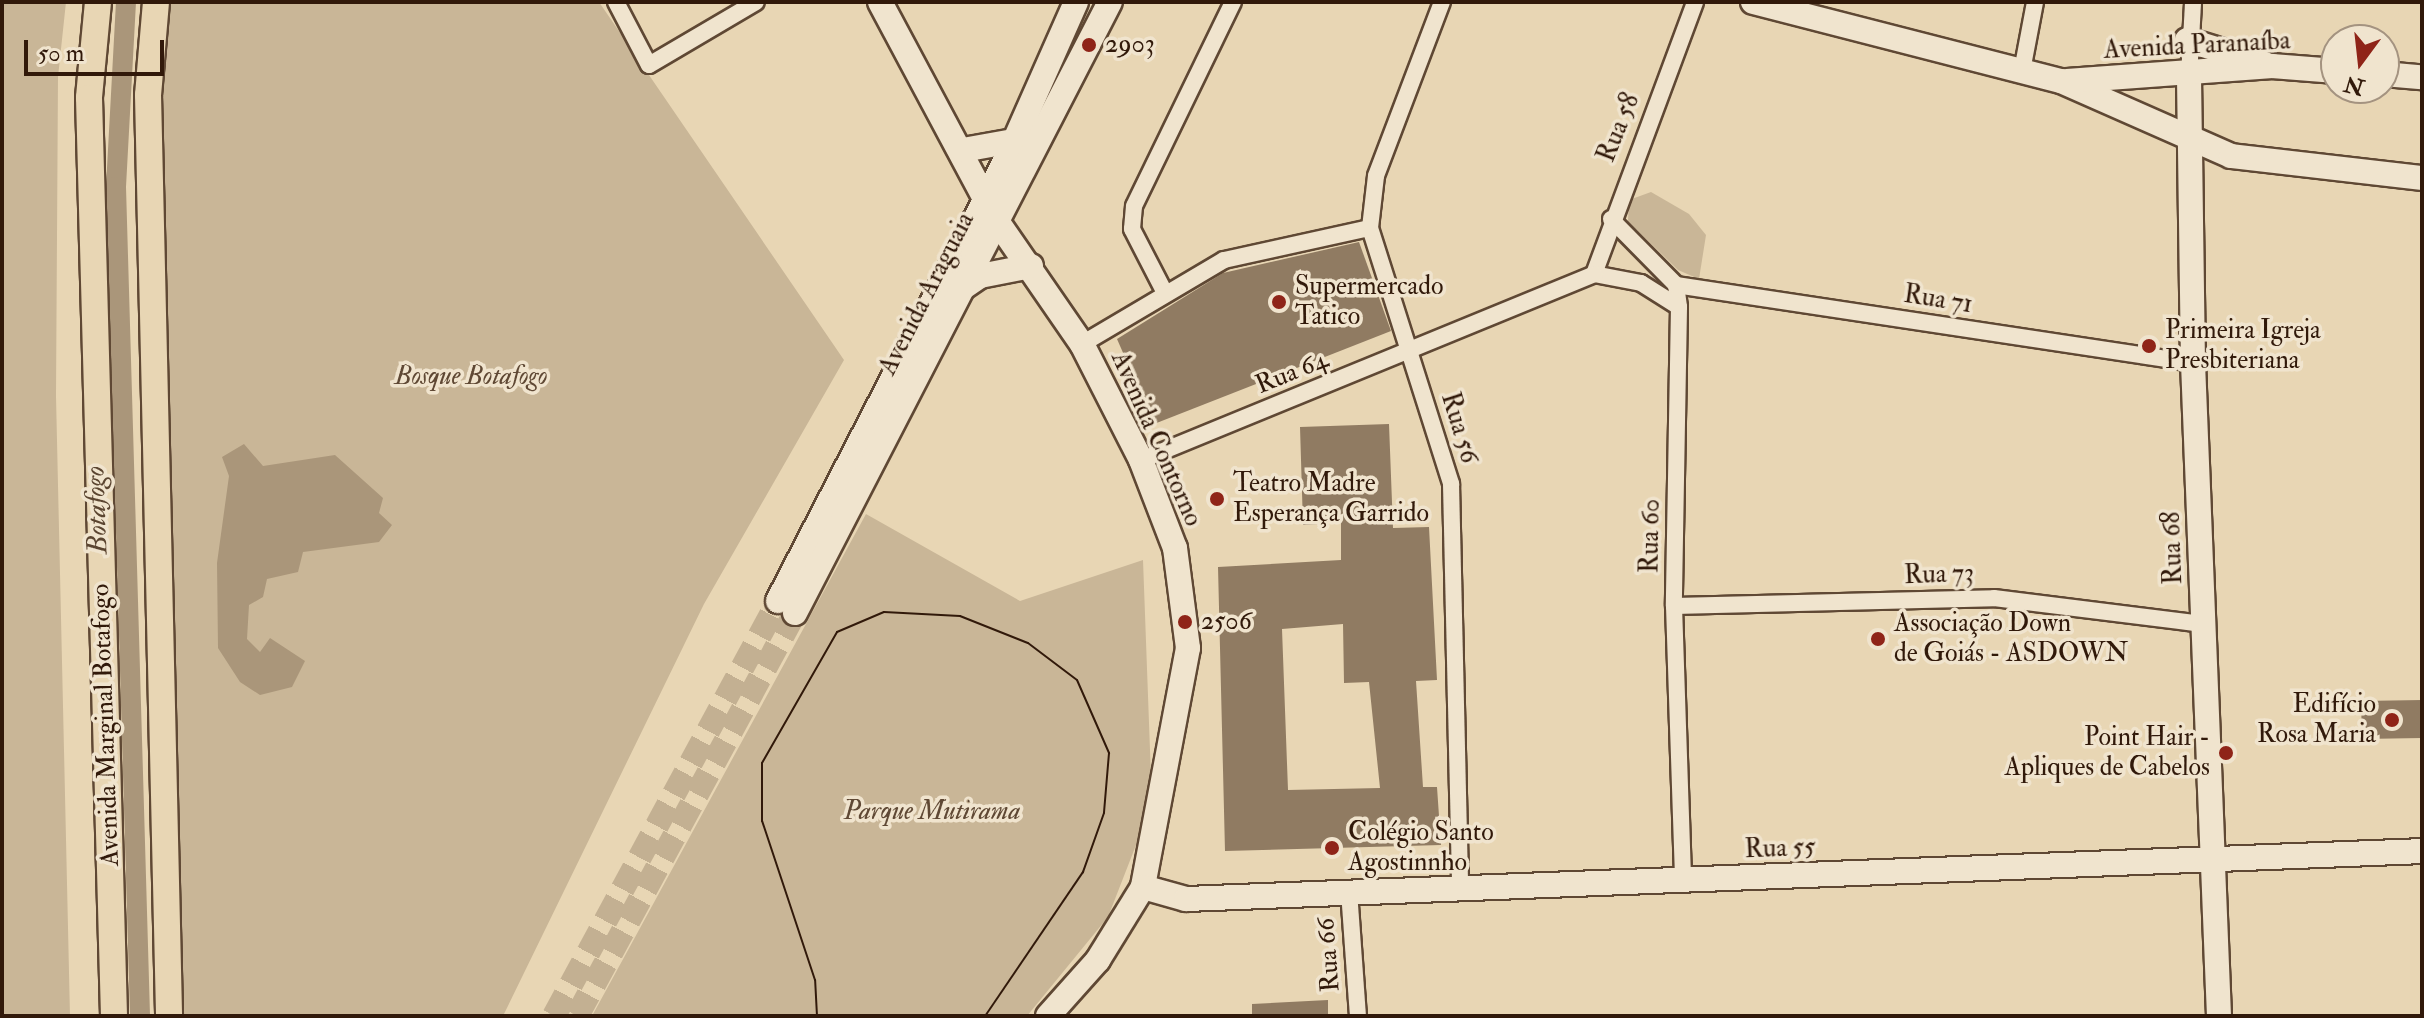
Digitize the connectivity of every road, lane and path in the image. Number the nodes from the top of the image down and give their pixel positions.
1 (98, 2) edge
2 (156, 2) edge
3 (616, 2) edge
4 (756, 2) edge
5 (880, 2) edge
6 (1076, 2) edge
7 (1110, 2) edge
8 (1233, 2) edge
9 (1442, 2) edge
10 (1695, 2) edge
11 (1753, 2) edge
12 (2035, 2) edge
13 (2193, 2) edge
14 (2187, 40) junction
15 (2272, 66) junction
16 (2320, 70) edge
17 (2022, 71) junction
18 (2400, 75) edge
19 (2189, 77) junction
20 (2422, 77) edge
21 (2061, 81) junction
22 (1013, 141) junction
23 (2194, 141) junction
24 (963, 150) junction
25 (2422, 178) edge
26 (987, 195) junction
27 (1611, 219) junction
28 (997, 221) junction
29 (1370, 228) junction
30 (1031, 266) junction
31 (1594, 274) junction
32 (1676, 285) junction
33 (961, 289) junction
34 (1164, 291) junction
35 (1679, 307) junction
36 (1082, 344) junction
37 (1411, 350) junction
38 (2193, 363) junction
39 (1141, 460) junction
40 (1674, 606) junction
41 (2204, 624) junction
42 (2422, 851) edge
43 (2213, 859) junction
44 (1683, 881) junction
45 (1143, 887) junction
46 (1460, 887) junction
47 (1349, 891) junction
48 (114, 1016) edge
49 (169, 1016) edge
50 (1048, 1016) edge
51 (1358, 1016) edge
52 (2219, 1016) edge

1 - 48 main road, Avenida Marginal Botafogo
2 - 49 main road
3 - 4 street
5 - 24 street, Avenida Contorno
6 - 22 street, Avenida Araguaia
7 - 28 street, Avenida Araguaia
8 - 34 street
9 - 29 street, Rua 56
10 - 27 street, Rua 58
11 - 17 street, Avenida Paranaíba
12 - 17 street
13 - 14 street
14 - 15 street
14 - 19 street
15 - 16 street, Avenida Paranaíba
15 - 19 street, Avenida Paranaíba
17 - 21 street, Avenida Paranaíba
18 - 20 street
19 - 21 street, Avenida Paranaíba
19 - 23 street, Rua 68
21 - 23 street, Avenida Paranaíba
22 - 24 street
22 - 26 street, Avenida Araguaia
23 - 25 street, Avenida Paranaíba
23 - 38 street, Rua 68
24 - 26 street, Avenida Contorno
26 - 28 street, Avenida Contorno
26 - 33 street, Avenida Araguaia
27 - 31 street, Rua 58
27 - 32 street
28 - 30 street, Avenida Contorno
28 - 33 street, Avenida Araguaia
29 - 34 street
29 - 37 street, Rua 56
30 - 33 street
30 - 36 street, Avenida Contorno
31 - 35 street
31 - 37 street, Rua 64
32 - 35 street, Rua 60
32 - 38 street, Rua 71
34 - 36 street
35 - 40 street, Rua 60
36 - 39 street, Avenida Contorno
37 - 39 street, Rua 64
37 - 46 street, Rua 56
38 - 41 street, Rua 68
39 - 45 street, Avenida Contorno
40 - 41 street, Rua 73
40 - 44 street, Rua 60
41 - 43 street, Rua 68
42 - 43 street, Rua 55
43 - 44 street, Rua 55
43 - 52 street, Rua 68
44 - 46 street, Rua 55
45 - 47 street, Rua 55
45 - 50 street, Avenida Contorno
46 - 47 street, Rua 55
47 - 51 street, Rua 66

